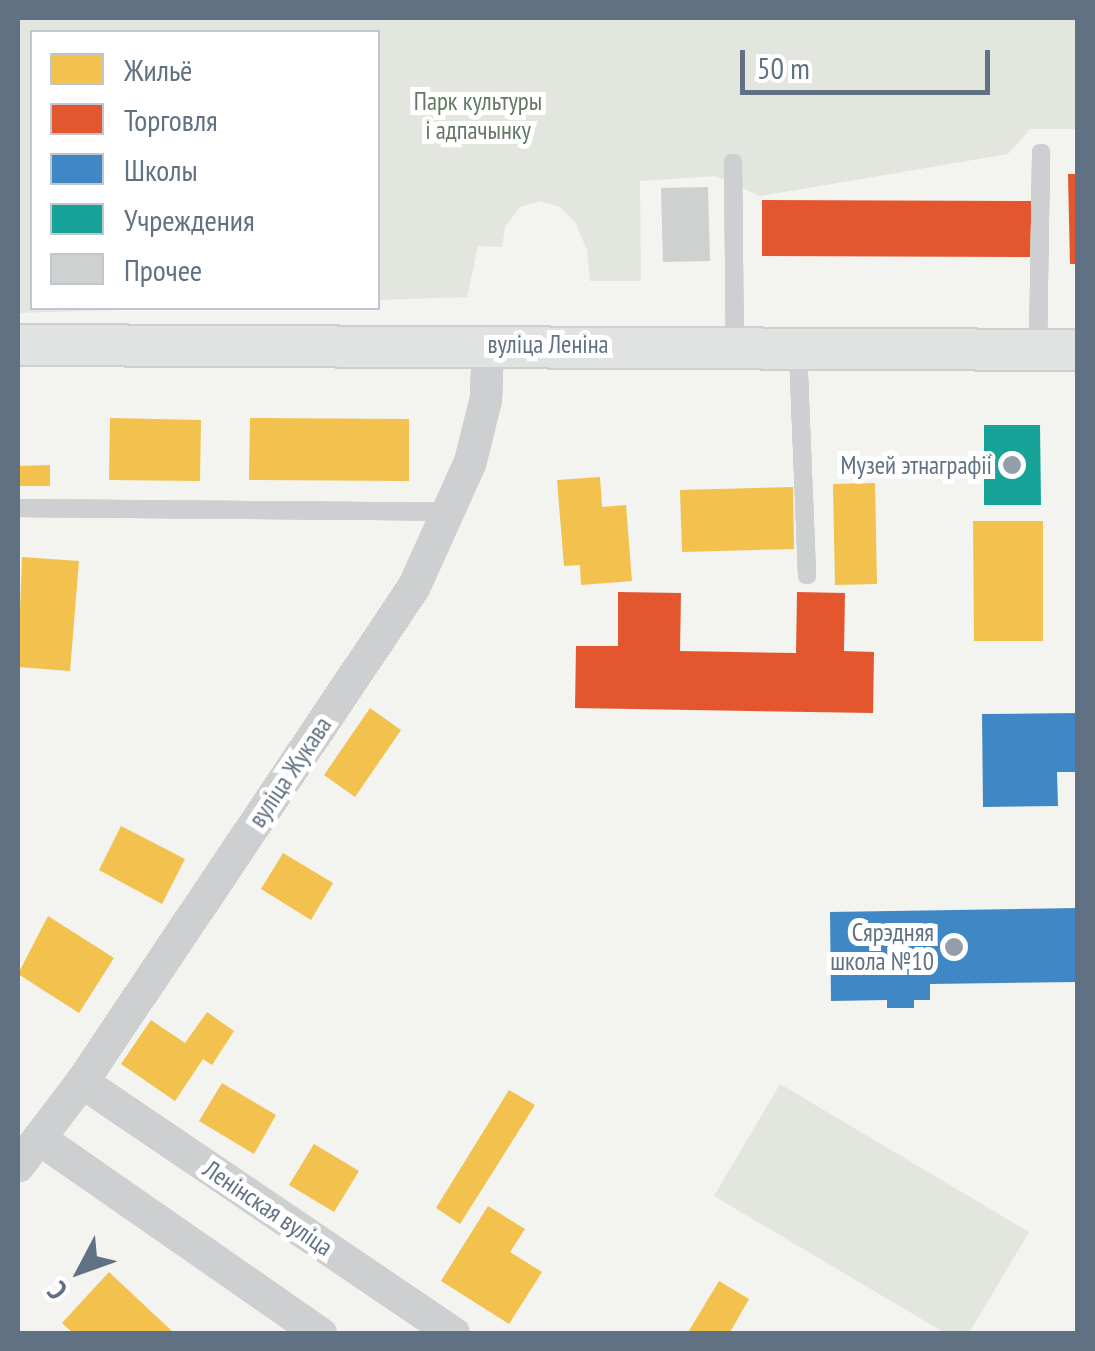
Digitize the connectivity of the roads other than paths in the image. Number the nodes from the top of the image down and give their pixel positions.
1 (1041, 153) dead end
2 (733, 163) dead end
3 (488, 344) junction
4 (735, 344) junction
5 (798, 344) junction
6 (18, 345) edge
7 (1038, 349) junction
8 (1078, 350) edge
9 (18, 508) edge
10 (453, 512) junction
11 (807, 575) dead end
12 (82, 1082) junction
13 (40, 1138) junction
14 (18, 1166) edge
15 (321, 1334) edge
16 (454, 1334) edge

1 - 7 lane
2 - 4 lane
3 - 4 main road, вуліца Леніна
3 - 6 main road, вуліца Леніна
3 - 10 street, вуліца Жукава
4 - 5 main road, вуліца Леніна
5 - 7 main road, вуліца Леніна
5 - 11 lane
7 - 8 main road, вуліца Леніна
9 - 10 lane
10 - 12 street, вуліца Жукава
12 - 13 street, вуліца Жукава
12 - 16 street, Ленінская вуліца
13 - 14 street, вуліца Жукава
13 - 15 street

